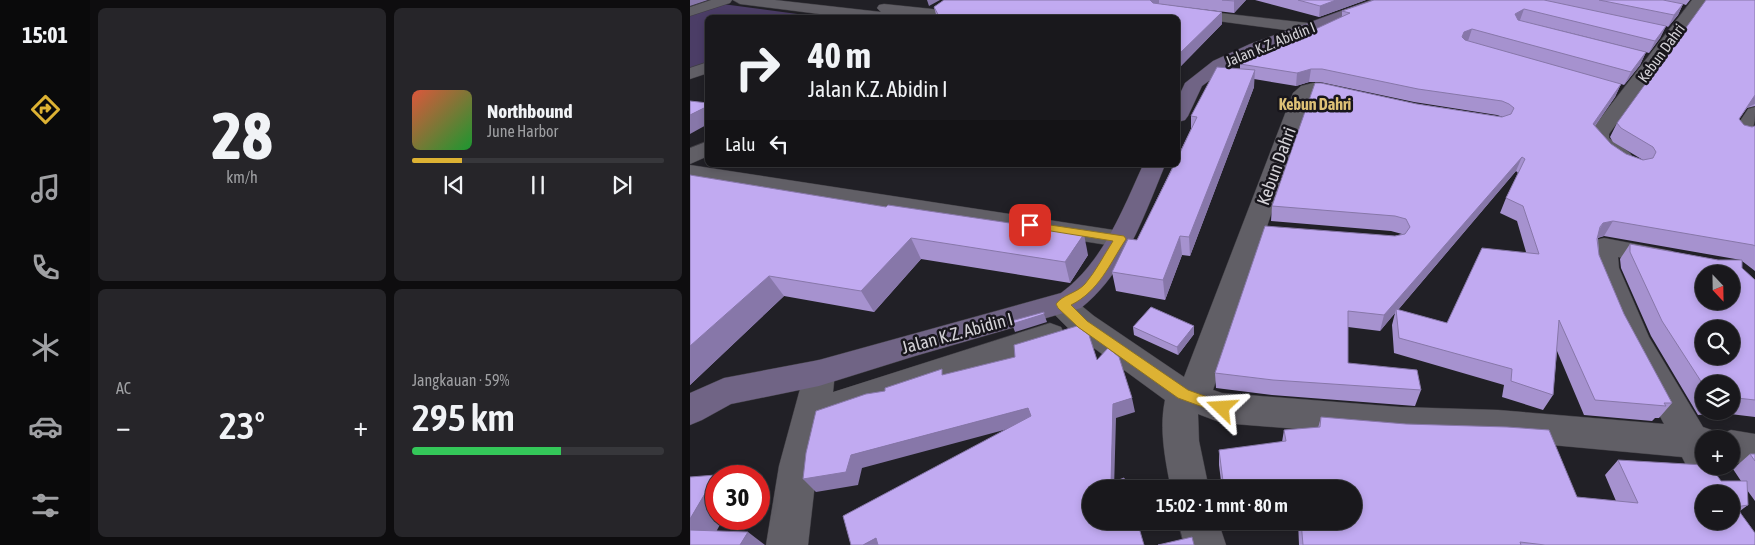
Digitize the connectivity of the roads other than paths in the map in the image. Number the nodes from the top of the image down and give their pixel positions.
1 (726, 0) edge
2 (740, 0) edge
3 (808, 0) edge
4 (1384, 0) edge
5 (771, 2) edge
6 (946, 4) edge
7 (1688, 7) edge
8 (1169, 11) edge
9 (690, 12) edge
10 (833, 15) edge
11 (928, 15) edge
12 (1308, 28) junction
13 (1656, 31) edge
14 (1674, 35) junction
15 (1635, 57) edge
16 (1655, 62) junction
17 (705, 68) edge
18 (690, 74) edge
19 (1611, 89) edge
20 (1630, 94) junction
21 (1368, 101) edge
22 (1180, 112) edge
23 (1755, 113) edge
24 (1742, 133) edge
25 (705, 149) edge
26 (690, 157) edge
27 (1153, 167) edge
28 (1635, 167) edge
29 (690, 172) edge
30 (1120, 239) junction
31 (1687, 261) edge
32 (1072, 314) junction
33 (819, 373) junction
34 (1188, 396) junction
35 (690, 410) edge
36 (812, 413) junction
37 (1695, 443) edge
38 (1740, 448) edge
39 (1755, 450) edge
40 (1695, 457) edge
41 (1188, 480) edge
42 (1201, 530) edge
43 (787, 545) edge
44 (1205, 545) edge

1 - 9 street
2 - 5 street
3 - 11 street
4 - 12 street, Jalan K.Z. Abidin I
5 - 10 street
6 - 11 street
7 - 14 street, Kebun Dahri
8 - 12 street
12 - 22 street, Jalan K.Z. Abidin I
13 - 14 street
14 - 16 street, Kebun Dahri
15 - 16 street
16 - 20 street, Kebun Dahri
17 - 18 street
19 - 20 street
20 - 28 street, Kebun Dahri
21 - 34 street, Kebun Dahri
23 - 24 street
25 - 26 street
27 - 30 street, Jalan K.Z. Abidin I
29 - 30 street
30 - 32 street, Jalan K.Z. Abidin I
31 - 37 street
32 - 33 street, Jalan K.Z. Abidin I
32 - 34 street
32 - 36 street
33 - 35 street, Jalan K.Z. Abidin I
33 - 36 street
34 - 40 street
34 - 41 street, Kebun Dahri
36 - 43 street
38 - 39 street
42 - 44 street

